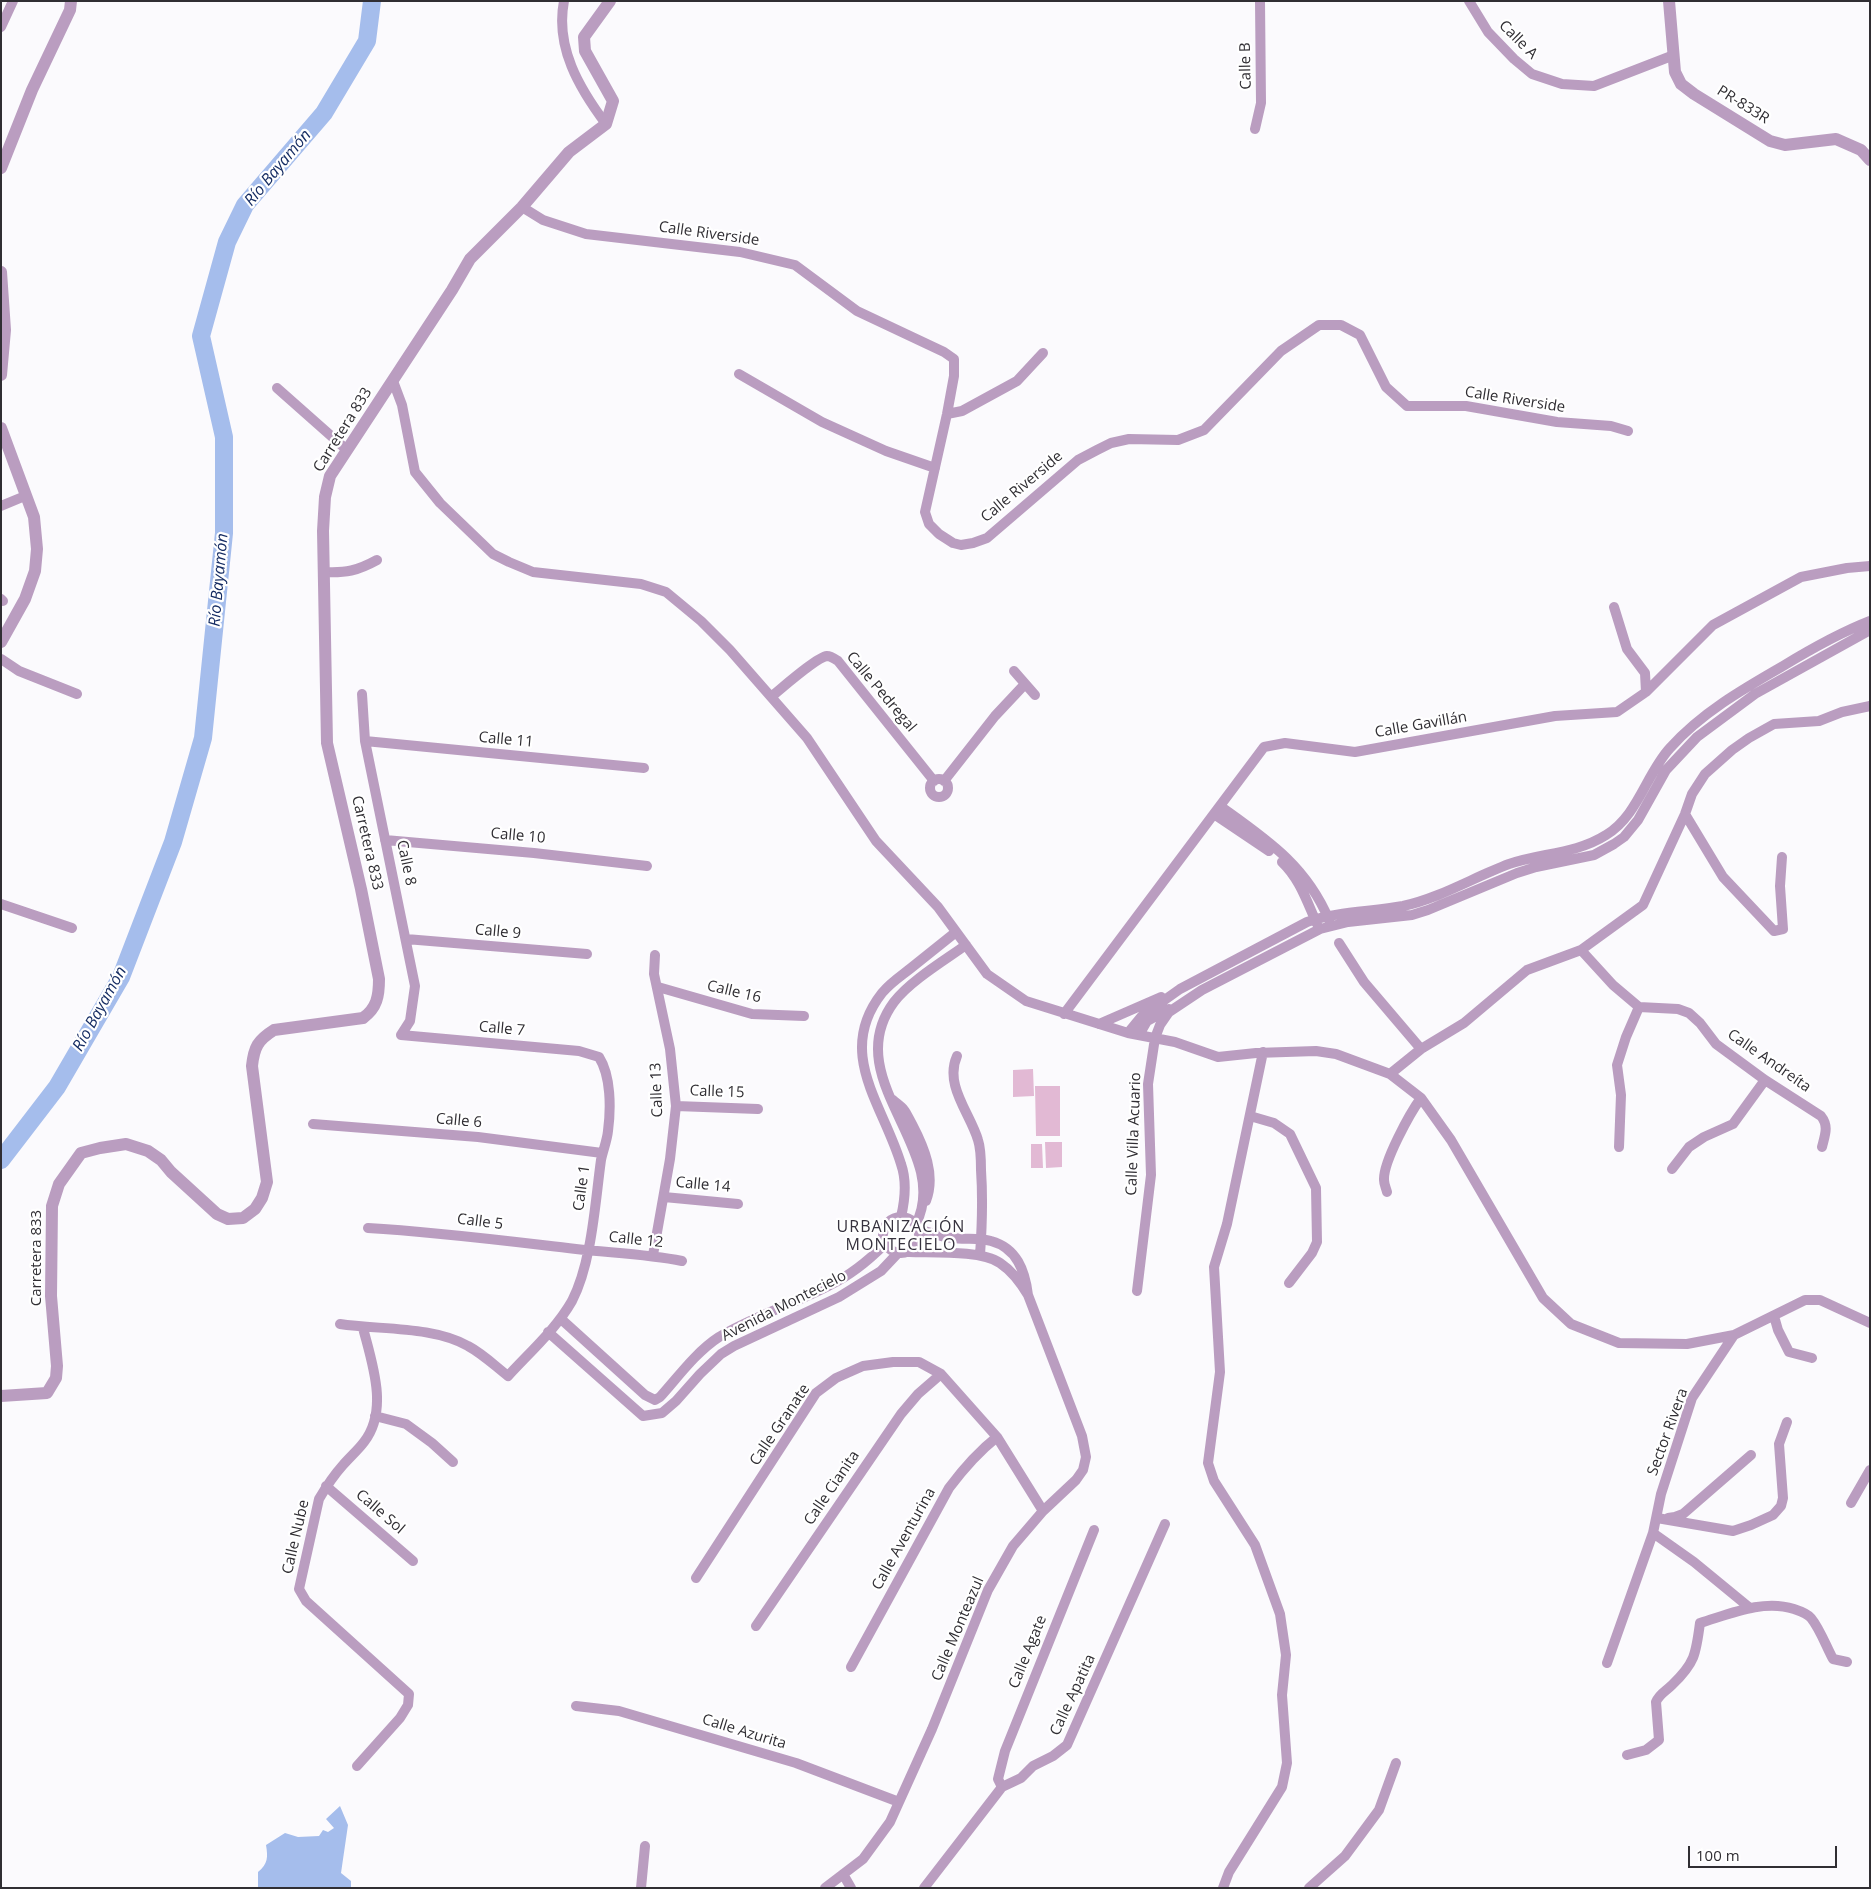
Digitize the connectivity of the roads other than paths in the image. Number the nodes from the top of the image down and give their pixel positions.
1 (13, 1) edge
2 (71, 1) edge
3 (564, 1) edge
4 (610, 1) edge
5 (1260, 1) edge
6 (1469, 1) edge
7 (1669, 1) edge
8 (1, 27) edge
9 (1674, 55) junction
10 (606, 124) junction
11 (1255, 129) dead end
12 (1870, 160) edge
13 (1, 168) edge
14 (522, 207) junction
15 (1, 272) edge
16 (1043, 353) dead end
17 (739, 374) dead end
18 (1, 375) edge
19 (393, 380) junction
20 (277, 388) dead end
21 (948, 414) junction
22 (1, 428) edge
23 (1628, 430) dead end
24 (347, 450) junction
25 (935, 468) junction
26 (25, 496) junction
27 (1, 506) edge
28 (377, 560) dead end
29 (1870, 566) edge
30 (324, 572) junction
31 (1614, 607) dead end
32 (1870, 621) edge
33 (1870, 630) edge
34 (1, 642) edge
35 (1, 659) edge
36 (1014, 671) dead end
37 (1025, 684) junction
38 (1646, 692) junction
39 (77, 694) dead end
40 (362, 694) dead end
41 (1035, 695) dead end
42 (772, 696) junction
43 (1870, 706) edge
44 (365, 741) junction
45 (644, 768) dead end
46 (1217, 810) junction
47 (1685, 814) junction
48 (385, 840) junction
49 (1782, 857) dead end
50 (648, 866) dead end
51 (1, 904) edge
52 (1315, 919) junction
53 (1329, 920) junction
54 (72, 928) dead end
55 (1320, 930) junction
56 (956, 932) junction
57 (406, 939) junction
58 (1339, 943) dead end
59 (966, 945) junction
60 (1582, 950) junction
61 (587, 954) dead end
62 (655, 955) dead end
63 (658, 987) junction
64 (1180, 990) junction
65 (1187, 1000) junction
66 (1639, 1007) junction
67 (1064, 1014) junction
68 (804, 1016) dead end
69 (1099, 1024) junction
70 (1128, 1033) junction
71 (401, 1035) joint
72 (1140, 1035) junction
73 (1155, 1038) junction
74 (1421, 1049) junction
75 (1263, 1052) junction
76 (957, 1056) dead end
77 (599, 1057) joint
78 (1390, 1074) junction
79 (1765, 1080) junction
80 (1421, 1098) junction
81 (676, 1106) junction
82 (758, 1109) dead end
83 (1250, 1116) junction
84 (314, 1124) dead end
85 (1619, 1147) dead end
86 (1822, 1147) dead end
87 (602, 1153) junction
88 (1672, 1169) dead end
89 (1387, 1192) dead end
90 (664, 1197) junction
91 (738, 1204) dead end
92 (902, 1217) junction
93 (917, 1227) junction
94 (368, 1228) dead end
95 (981, 1239) junction
96 (885, 1244) junction
97 (588, 1250) junction
98 (903, 1252) junction
99 (653, 1255) junction
100 (980, 1255) junction
101 (682, 1262) dead end
102 (1289, 1283) dead end
103 (1137, 1291) dead end
104 (1028, 1295) junction
105 (1774, 1316) junction
106 (560, 1319) junction
107 (1870, 1323) edge
108 (340, 1324) dead end
109 (364, 1328) junction
110 (548, 1332) junction
111 (1734, 1335) junction
112 (1812, 1358) dead end
113 (941, 1374) junction
114 (1, 1396) edge
115 (375, 1416) junction
116 (1787, 1422) dead end
117 (997, 1437) junction
118 (1751, 1455) dead end
119 (452, 1462) dead end
120 (1870, 1470) edge
121 (326, 1486) junction
122 (1851, 1503) dead end
123 (1043, 1511) junction
124 (1657, 1518) junction
125 (1166, 1524) dead end
126 (1094, 1530) dead end
127 (1653, 1533) junction
128 (413, 1562) dead end
129 (696, 1578) dead end
130 (1750, 1608) junction
131 (756, 1626) dead end
132 (1847, 1662) dead end
133 (1607, 1663) dead end
134 (851, 1667) dead end
135 (576, 1706) dead end
136 (1627, 1755) dead end
137 (1396, 1763) dead end
138 (357, 1766) dead end
139 (1002, 1787) junction
140 (899, 1802) junction
141 (645, 1846) dead end
142 (843, 1874) junction
143 (642, 1888) edge
144 (825, 1888) edge
145 (850, 1888) edge
146 (924, 1888) edge
147 (1223, 1888) edge
148 (1309, 1888) edge

1 - 8 street
2 - 13 street
3 - 10 street
4 - 10 street
5 - 11 street, Calle B
6 - 9 street, Calle A
7 - 9 street, PR-833R / PR-833R
9 - 12 street, PR-833R / PR-833R
10 - 14 street, Carretera 833
14 - 19 street, Carretera 833
14 - 21 street, Calle Riverside
15 - 18 street
16 - 21 street
17 - 25 street
19 - 24 street, Carretera 833
19 - 42 street
20 - 24 street
21 - 25 street, Calle Riverside
22 - 26 street
23 - 25 street, Calle Riverside
24 - 30 street, Carretera 833
26 - 27 street
26 - 34 street
28 - 30 street
29 - 38 street, Calle Gavillán
30 - 114 street, Carretera 833
31 - 38 street
32 - 53 street
33 - 53 street
35 - 39 street
36 - 37 street
37 - 41 street
37 - 42 street, Calle Pedregal
38 - 46 street, Calle Gavillán
40 - 44 street, Calle 8
42 - 56 street
43 - 47 street
44 - 45 street, Calle 11
44 - 48 street, Calle 8
46 - 52 street
46 - 53 street
46 - 67 street, Calle Gavillán
47 - 49 street
47 - 60 street
48 - 50 street, Calle 10
48 - 57 street, Calle 8
51 - 54 street
52 - 53 street
52 - 55 street
52 - 64 street
53 - 55 street
55 - 65 street
56 - 59 street
56 - 92 street
57 - 61 street, Calle 9
57 - 71 street, Calle 8
58 - 74 street
59 - 67 street
59 - 93 street
60 - 66 street
60 - 74 street
62 - 63 street, Calle 13
63 - 68 street, Calle 16
63 - 81 street, Calle 13
64 - 69 street
64 - 70 street
65 - 72 street
65 - 73 street, Calle Villa Acuario
66 - 79 street, Calle Andreíta
66 - 85 street
67 - 69 street
69 - 70 street
70 - 72 street
71 - 77 street, Calle 7
72 - 73 street
73 - 75 street
73 - 103 street, Calle Villa Acuario
74 - 78 street
75 - 78 street
75 - 83 street
76 - 95 street
77 - 87 street, Calle 1
78 - 80 street
79 - 86 street, Calle Andreíta
79 - 88 street
80 - 89 street
80 - 111 street
81 - 82 street, Calle 15
81 - 90 street, Calle 13
83 - 102 street
83 - 147 street
84 - 87 street, Calle 6
87 - 97 street, Calle 1
90 - 91 street, Calle 14
90 - 99 street, Calle 13
92 - 93 street
92 - 96 street
93 - 95 street, Calle Monteazul
93 - 98 street
94 - 97 street, Calle 5
95 - 100 street
95 - 104 street, Calle Monteazul
96 - 98 street
96 - 106 street, Avenida Montecielo
97 - 99 street, Calle 12
97 - 106 street, Calle 1
98 - 100 street, Calle Monteazul
98 - 110 street, Avenida Montecielo
99 - 101 street, Calle 12
100 - 104 street, Calle Monteazul
104 - 123 street, Calle Monteazul
105 - 107 street
105 - 111 street
105 - 112 street
106 - 110 street, Calle 1
108 - 109 street
109 - 110 street, Calle 1
109 - 115 street, Calle Nube
111 - 124 street, Sector Rivera
113 - 117 street, Calle Granate
113 - 129 street, Calle Granate
113 - 131 street, Calle Cianita
115 - 119 street
115 - 121 street, Calle Nube
116 - 124 street
117 - 123 street, Calle Granate
117 - 134 street, Calle Aventurina
118 - 124 street
120 - 122 street
121 - 128 street, Calle Sol
121 - 138 street, Calle Nube
123 - 140 street, Calle Monteazul
124 - 127 street, Sector Rivera
125 - 139 street, Calle Apatita
126 - 139 street, Calle Agate
127 - 130 street
127 - 133 street, Sector Rivera
130 - 132 street
130 - 136 street
135 - 140 street, Calle Azurita
137 - 148 street
139 - 146 street, Calle Apatita
140 - 142 street, Calle Monteazul
141 - 143 street
142 - 144 street, Calle Monteazul
142 - 145 street

